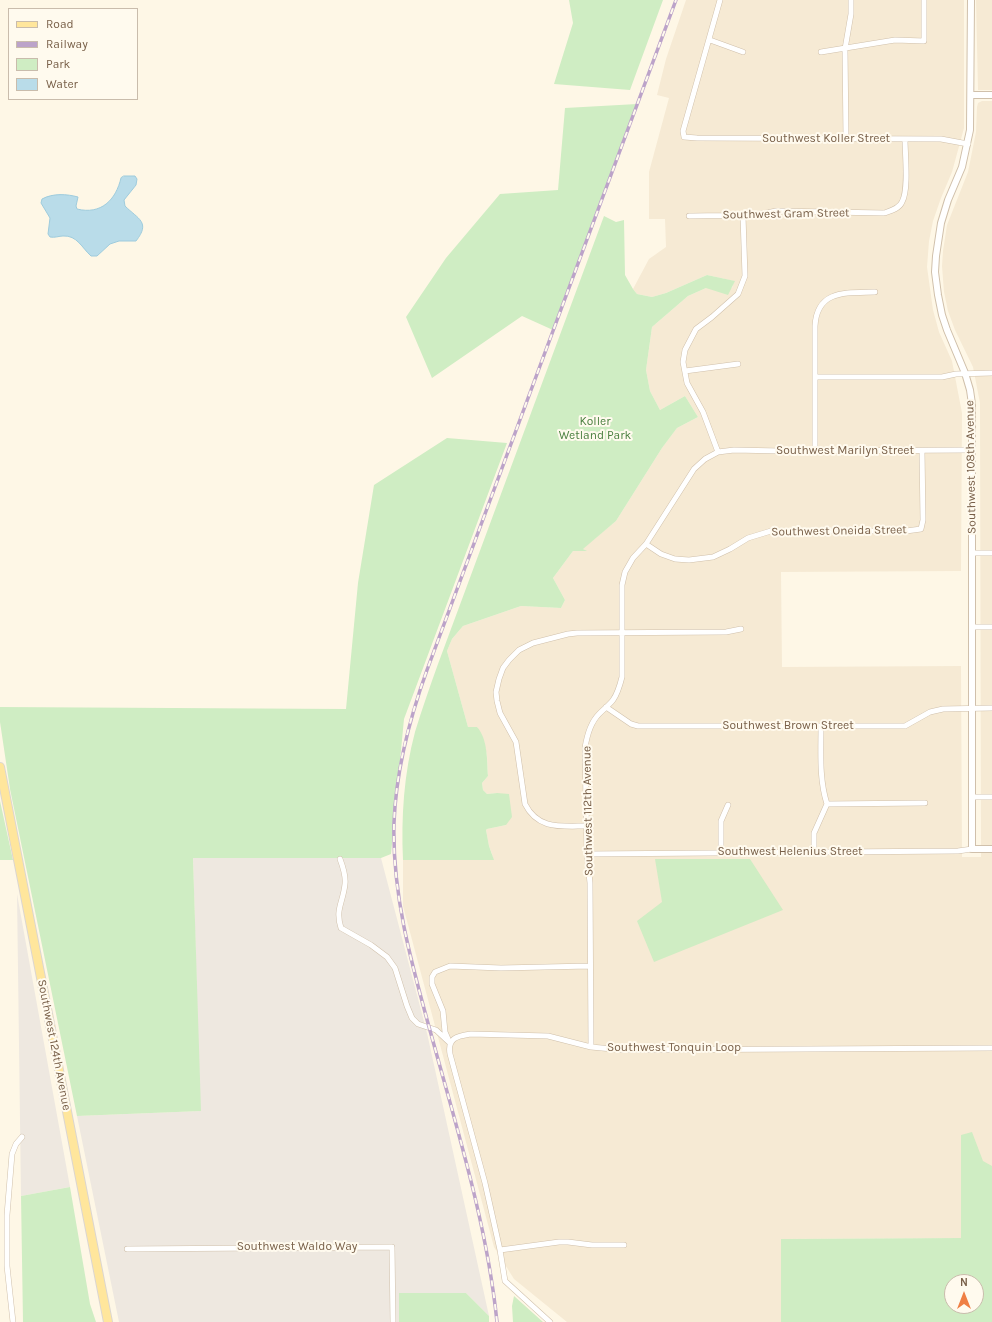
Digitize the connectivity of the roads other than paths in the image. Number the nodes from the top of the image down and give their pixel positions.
1 (720, 0) edge
2 (851, 0) edge
3 (924, 0) edge
4 (971, 0) edge
5 (710, 40) junction
6 (845, 49) junction
7 (743, 52) dead end
8 (821, 52) dead end
9 (971, 95) junction
10 (992, 95) edge
11 (846, 138) junction
12 (904, 139) junction
13 (968, 144) junction
14 (689, 216) dead end
15 (743, 216) junction
16 (875, 292) dead end
17 (738, 364) dead end
18 (685, 371) junction
19 (965, 373) junction
20 (992, 373) edge
21 (816, 377) junction
22 (972, 450) junction
23 (815, 451) junction
24 (922, 451) junction
25 (718, 452) junction
26 (646, 544) junction
27 (972, 553) junction
28 (992, 553) edge
29 (972, 627) junction
30 (992, 627) edge
31 (741, 629) dead end
32 (622, 632) junction
33 (606, 708) junction
34 (972, 708) junction
35 (992, 708) edge
36 (821, 726) junction
37 (0, 767) edge
38 (972, 797) junction
39 (992, 797) edge
40 (925, 803) dead end
41 (827, 804) junction
42 (728, 805) dead end
43 (587, 826) junction
44 (972, 849) junction
45 (992, 849) edge
46 (721, 853) junction
47 (814, 853) junction
48 (587, 854) junction
49 (340, 859) dead end
50 (590, 966) junction
51 (450, 1043) junction
52 (591, 1047) junction
53 (992, 1048) edge
54 (22, 1137) dead end
55 (624, 1245) dead end
56 (127, 1249) dead end
57 (500, 1250) junction
58 (13, 1322) edge
59 (108, 1322) edge
60 (393, 1322) edge
61 (550, 1322) edge

1 - 5 street
2 - 6 street
3 - 6 street
4 - 9 street, Southwest 108th Avenue
5 - 7 street
5 - 11 street, Southwest Koller Street
6 - 8 street
6 - 11 street
9 - 10 street
9 - 13 street, Southwest 108th Avenue
11 - 12 street, Southwest Koller Street
12 - 13 street, Southwest Koller Street
12 - 15 street, Southwest Gram Street
13 - 19 street, Southwest 108th Avenue
14 - 15 street, Southwest Gram Street
15 - 18 street
16 - 21 street
17 - 18 street
18 - 25 street
19 - 20 street
19 - 21 street
19 - 22 street, Southwest 108th Avenue
21 - 23 street
22 - 24 street, Southwest Marilyn Street
22 - 27 street, Southwest 108th Avenue
23 - 24 street, Southwest Marilyn Street
23 - 25 street, Southwest Marilyn Street
24 - 26 street, Southwest Oneida Street
25 - 26 street, Southwest 112th Avenue
26 - 32 street, Southwest 112th Avenue
27 - 28 street
27 - 29 street, Southwest 108th Avenue
29 - 30 street
29 - 34 street, Southwest 108th Avenue
31 - 32 street
32 - 33 street, Southwest 112th Avenue
32 - 43 street
33 - 36 street, Southwest Brown Street
33 - 43 street, Southwest 112th Avenue
34 - 35 street, Southwest Brown Street
34 - 36 street, Southwest Brown Street
34 - 38 street, Southwest 108th Avenue
36 - 41 street
37 - 59 main road, Southwest 124th Avenue
38 - 39 street
38 - 44 street, Southwest 108th Avenue
40 - 41 street
41 - 47 street
42 - 46 street
43 - 48 street, Southwest 112th Avenue
44 - 45 street, Southwest Helenius Street
44 - 47 street, Southwest Helenius Street
46 - 47 street, Southwest Helenius Street
46 - 48 street, Southwest Helenius Street
48 - 50 street, Southwest 112th Avenue
49 - 51 street
50 - 51 street
50 - 52 street, Southwest 112th Avenue
51 - 52 street, Southwest Tonquin Loop
51 - 57 street
52 - 53 street, Southwest Tonquin Loop
54 - 58 street
55 - 57 street
56 - 60 street, Southwest Waldo Way
57 - 61 street

